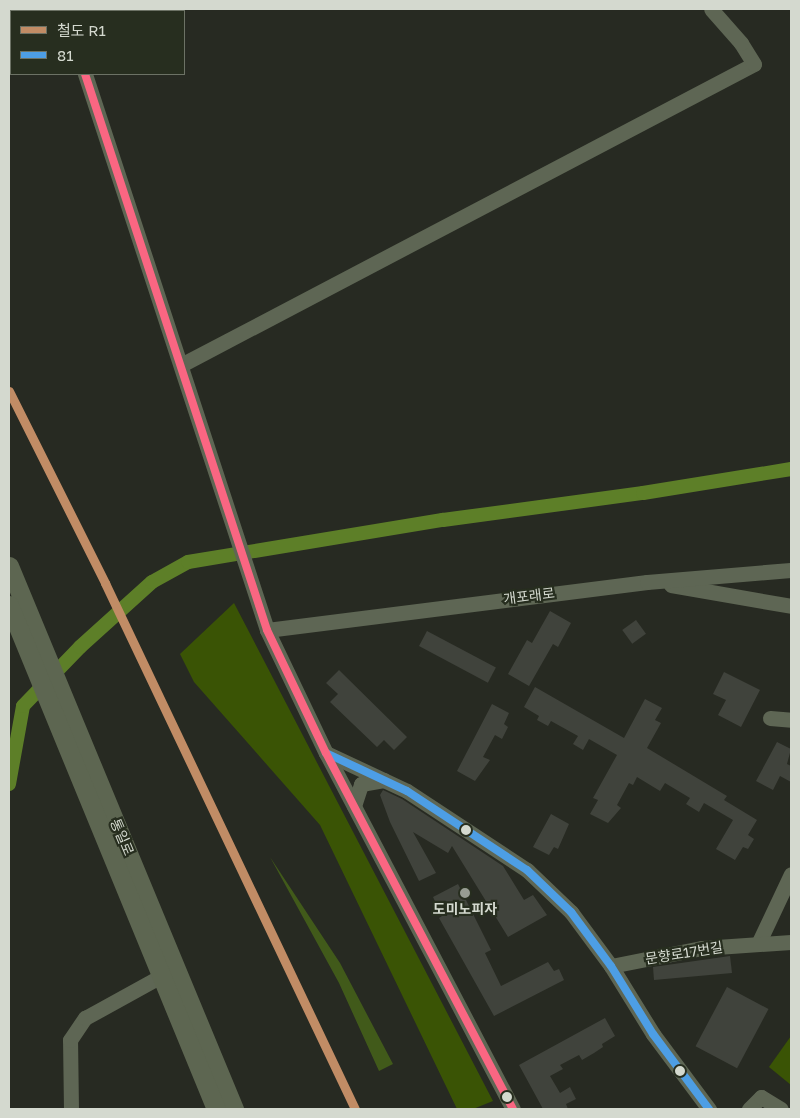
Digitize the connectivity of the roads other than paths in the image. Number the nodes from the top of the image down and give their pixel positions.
1 (711, 9) edge
2 (85, 75) edge
3 (181, 365) junction
4 (791, 570) edge
5 (11, 571) edge
6 (647, 582) junction
7 (9, 606) edge
8 (791, 606) edge
9 (267, 630) junction
10 (770, 718) dead end
11 (791, 720) edge
12 (326, 753) junction
13 (384, 780) junction
14 (354, 806) junction
15 (791, 874) edge
16 (791, 942) edge
17 (758, 944) junction
18 (611, 966) junction
19 (161, 976) junction
20 (71, 1109) edge
21 (216, 1109) edge
22 (234, 1109) edge
23 (513, 1109) edge
24 (709, 1109) edge
25 (749, 1109) edge
26 (781, 1109) edge

1 - 3 street
2 - 3 street
3 - 9 street
4 - 6 street, 개포래로
5 - 22 main road, 통일로
6 - 8 street
6 - 9 street, 개포래로
7 - 19 main road, 통일로
9 - 12 street
10 - 11 street
12 - 13 street
12 - 14 street
13 - 14 street
13 - 18 street
14 - 23 street
15 - 17 street
16 - 17 street, 문향로17번길
17 - 18 street, 문향로17번길
18 - 24 street
19 - 20 street
19 - 21 main road, 통일로
25 - 26 street

